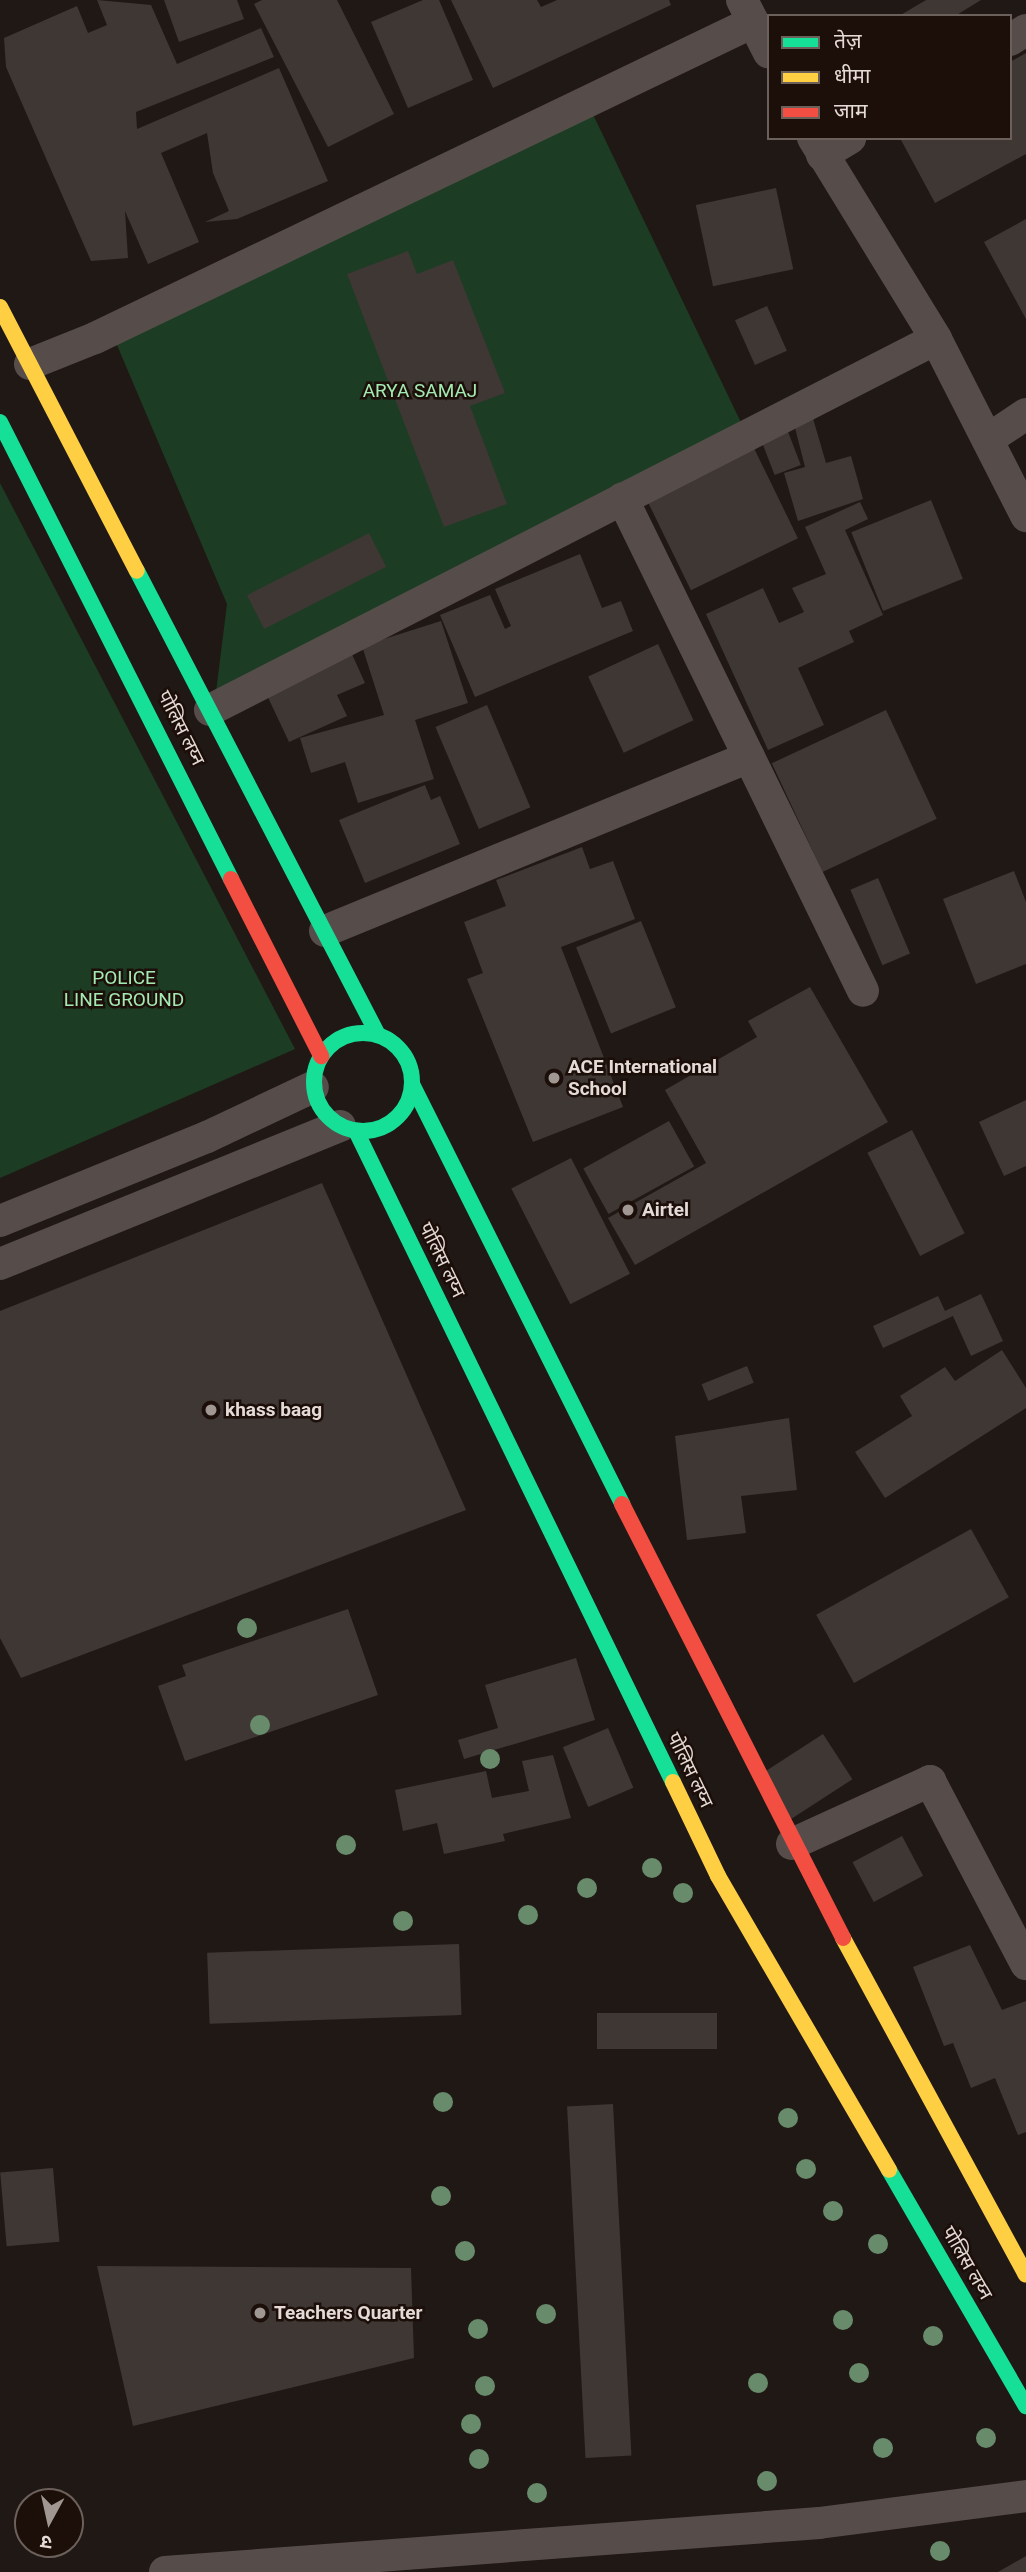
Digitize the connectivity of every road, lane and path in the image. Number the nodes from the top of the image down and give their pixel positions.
1 (747, 11) edge
2 (767, 49) edge
3 (843, 140) edge
4 (818, 147) edge
5 (0, 307) edge
6 (936, 339) junction
7 (30, 364) junction
8 (1026, 414) edge
9 (0, 422) edge
10 (989, 438) junction
11 (622, 498) junction
12 (1026, 516) edge
13 (210, 710) junction
14 (749, 757) junction
15 (326, 930) junction
16 (863, 991) dead end
17 (378, 1035) junction
18 (321, 1056) junction
19 (412, 1084) junction
20 (313, 1087) junction
21 (348, 1128) junction
22 (0, 1221) edge
23 (0, 1264) edge
24 (792, 1844) junction
25 (1026, 1964) edge
26 (1026, 2275) edge
27 (1026, 2406) edge
28 (1026, 2496) edge
29 (165, 2572) edge

1 - 2 street
1 - 7 street
3 - 4 street
4 - 6 street
5 - 7 street
6 - 10 street
6 - 11 street
7 - 13 street
8 - 10 street
9 - 18 street, पोलिस लय्न
10 - 12 street
11 - 13 street
11 - 14 street
13 - 15 street
14 - 15 street
14 - 16 street
15 - 17 street
17 - 18 street
17 - 19 street
18 - 20 street
19 - 21 street
19 - 24 street
20 - 21 street
20 - 22 street
21 - 23 street
21 - 27 street, पोलिस लय्न
24 - 25 street
24 - 26 street
28 - 29 street

